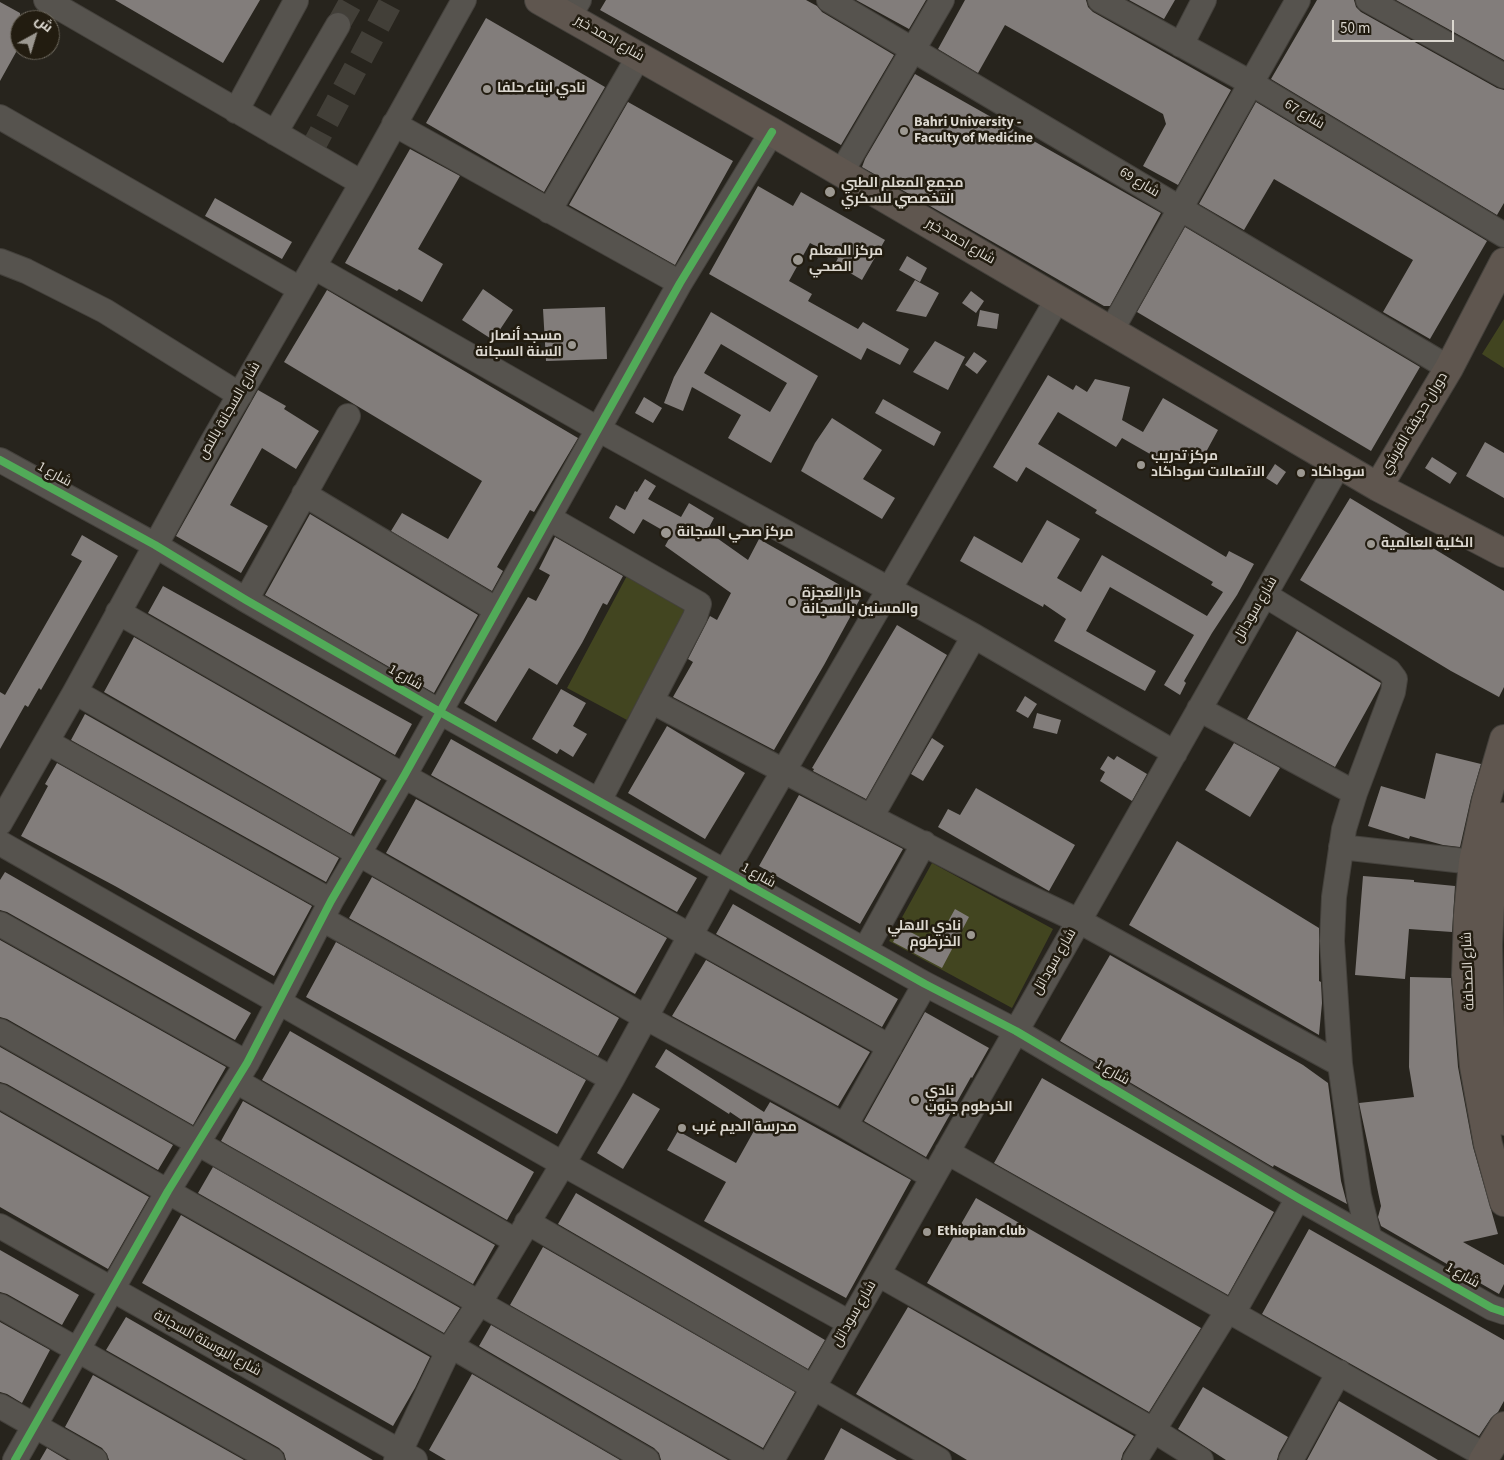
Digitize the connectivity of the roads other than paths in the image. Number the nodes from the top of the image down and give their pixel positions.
1 (46, 0) edge
2 (464, 0) edge
3 (539, 0) edge
4 (829, 0) edge
5 (942, 0) edge
6 (1100, 0) edge
7 (1204, 0) edge
8 (1298, 0) edge
9 (1368, 0) edge
10 (296, 1) edge
11 (574, 8) edge
12 (338, 25) tunnel mouth
13 (1181, 45) junction
14 (914, 50) junction
15 (639, 56) junction
16 (1504, 76) edge
17 (1251, 83) junction
18 (236, 111) junction
19 (0, 117) edge
20 (394, 124) junction
21 (772, 132) junction
22 (275, 133) junction
23 (841, 173) junction
24 (362, 183) junction
25 (1181, 208) junction
26 (549, 211) junction
27 (1504, 235) edge
28 (0, 261) edge
29 (1504, 262) edge
30 (314, 267) junction
31 (680, 283) junction
32 (300, 290) junction
33 (1057, 300) junction
34 (1111, 331) junction
35 (1449, 368) junction
36 (240, 395) junction
37 (348, 416) dead end
38 (598, 429) junction
39 (0, 460) edge
40 (1339, 464) junction
41 (1378, 487) junction
42 (304, 494) junction
43 (549, 518) junction
44 (155, 545) junction
45 (1504, 553) edge
46 (889, 589) junction
47 (1264, 595) junction
48 (246, 600) junction
49 (497, 610) junction
50 (118, 612) junction
51 (974, 636) junction
52 (76, 692) junction
53 (651, 701) junction
54 (1200, 709) junction
55 (440, 712) junction
56 (1504, 739) edge
57 (47, 742) junction
58 (1175, 753) junction
59 (784, 772) junction
60 (404, 776) junction
61 (1355, 793) junction
62 (599, 800) junction
63 (1504, 808) edge
64 (871, 817) junction
65 (0, 823) edge
66 (0, 843) edge
67 (924, 843) junction
68 (1341, 847) junction
69 (358, 854) junction
70 (1473, 862) junction
71 (725, 872) junction
72 (1497, 896) edge
73 (326, 910) junction
74 (1079, 921) junction
75 (0, 924) edge
76 (690, 936) junction
77 (865, 950) junction
78 (926, 984) junction
79 (278, 1002) junction
80 (645, 1017) junction
81 (0, 1031) edge
82 (1016, 1032) junction
83 (1497, 1032) edge
84 (890, 1047) junction
85 (1340, 1064) junction
86 (242, 1072) junction
87 (612, 1079) junction
88 (0, 1096) edge
89 (1504, 1121) edge
90 (845, 1126) junction
91 (198, 1142) junction
92 (948, 1152) junction
93 (563, 1164) junction
94 (933, 1177) junction
95 (168, 1191) junction
96 (1298, 1198) junction
97 (1504, 1202) edge
98 (0, 1226) edge
99 (521, 1231) junction
100 (1368, 1236) junction
101 (878, 1274) junction
102 (112, 1290) junction
103 (480, 1302) junction
104 (0, 1306) edge
105 (1230, 1311) junction
106 (1504, 1312) edge
107 (850, 1323) junction
108 (449, 1349) junction
109 (77, 1350) junction
110 (1339, 1372) junction
111 (813, 1387) junction
112 (0, 1406) edge
113 (35, 1426) junction
114 (1504, 1426) edge
115 (1153, 1430) junction
116 (403, 1457) edge
117 (1485, 1458) edge
118 (15, 1460) edge
119 (95, 1460) edge
120 (272, 1460) edge
121 (647, 1460) edge
122 (756, 1460) edge
123 (772, 1460) edge
124 (939, 1460) edge
125 (1135, 1460) edge
126 (1201, 1460) edge
127 (1290, 1460) edge

1 - 18 street
2 - 20 street, شارع السجانة بالنص
3 - 11 main road, شارع احمد خير
4 - 14 street, شارع 69
5 - 14 street
6 - 13 street, شارع 67
7 - 13 street
8 - 17 street
9 - 16 street
10 - 18 street
11 - 15 main road, شارع احمد خير
12 - 22 street
13 - 17 street, شارع 67
14 - 23 street
14 - 25 street, شارع 69
15 - 21 main road, شارع احمد خير
15 - 26 street
17 - 25 street
17 - 27 street, شارع 67
18 - 22 street
19 - 32 street
20 - 24 street, شارع السجانة بالنص
20 - 26 street
21 - 23 main road, شارع احمد خير
21 - 31 street
22 - 24 street
23 - 33 main road, شارع احمد خير
24 - 30 street, شارع السجانة بالنص
25 - 34 street
25 - 35 street, شارع 69
26 - 31 street
28 - 36 street
29 - 35 main road, دوران حديقة القرشي
30 - 32 street, شارع السجانة بالنص
30 - 38 street
31 - 38 street
32 - 36 street, شارع السجانة بالنص
33 - 34 main road, شارع احمد خير
33 - 46 street
34 - 40 main road, شارع احمد خير
35 - 41 main road, دوران حديقة القرشي
36 - 44 street, شارع السجانة بالنص
37 - 42 street
38 - 43 street
38 - 46 street
39 - 44 street, شارع 1
40 - 41 main road, شارع احمد خير
40 - 47 street, شارع سوداتل
41 - 45 main road, دوران حديقة القرشي
42 - 48 street
42 - 49 street
43 - 49 street
43 - 53 street
44 - 48 street, شارع 1
44 - 50 street, شارع السجانة بالنص
46 - 51 street
46 - 59 street
47 - 54 street, شارع سوداتل
47 - 61 street
48 - 55 street, شارع 1
49 - 55 street
50 - 52 street, شارع السجانة بالنص
50 - 60 street
51 - 58 street
51 - 64 street
52 - 57 street, شارع السجانة بالنص
52 - 69 street
53 - 59 street
53 - 62 street
54 - 58 street, شارع سوداتل
54 - 61 street
55 - 60 street
55 - 62 street, شارع 1
56 - 70 main road, شارع الصحافة
57 - 65 street, شارع السجانة بالنص
57 - 73 street
58 - 74 street, شارع سوداتل
59 - 64 street
59 - 71 street
60 - 69 street
60 - 76 street
61 - 68 street
62 - 71 street, شارع 1
63 - 72 main road, شارع الصحافة
64 - 67 street
66 - 79 street
67 - 74 street
67 - 77 street
68 - 70 street
68 - 85 street
69 - 73 street
69 - 80 street
70 - 97 main road, شارع الصحافة
71 - 76 street
71 - 77 street, شارع 1
72 - 83 main road, شارع الصحافة
73 - 79 street
73 - 87 street
74 - 82 street, شارع سوداتل
74 - 85 street
75 - 86 street
76 - 80 street
76 - 84 street
77 - 78 street, شارع 1
78 - 82 street, شارع 1
78 - 84 street
79 - 86 street
79 - 93 street
80 - 87 street
80 - 90 street
81 - 91 street
82 - 92 street, شارع سوداتل
82 - 96 street, شارع 1
83 - 89 main road, شارع الصحافة
84 - 90 street
85 - 100 street
86 - 91 street
86 - 99 street
87 - 93 street
88 - 95 street
90 - 94 street
91 - 95 street
91 - 103 street
92 - 94 street, شارع سوداتل
92 - 105 street
93 - 99 street
93 - 107 street
94 - 101 street, شارع سوداتل
95 - 102 street
95 - 108 street
96 - 100 street, شارع 1
96 - 105 street
98 - 102 street, شارع البوستة السجانة
99 - 103 street
99 - 111 street
100 - 106 street, شارع 1
101 - 107 street, شارع سوداتل
101 - 115 street
102 - 109 street
102 - 116 street, شارع البوستة السجانة
103 - 108 street
103 - 122 street
104 - 109 street
105 - 110 street
105 - 115 street
107 - 111 street, شارع سوداتل
108 - 116 street
108 - 121 street
109 - 113 street
109 - 120 street
110 - 117 street
110 - 127 street
111 - 123 street, شارع سوداتل
111 - 124 street
112 - 113 street
113 - 118 street
113 - 119 street
114 - 117 main road
115 - 125 street
115 - 126 street

